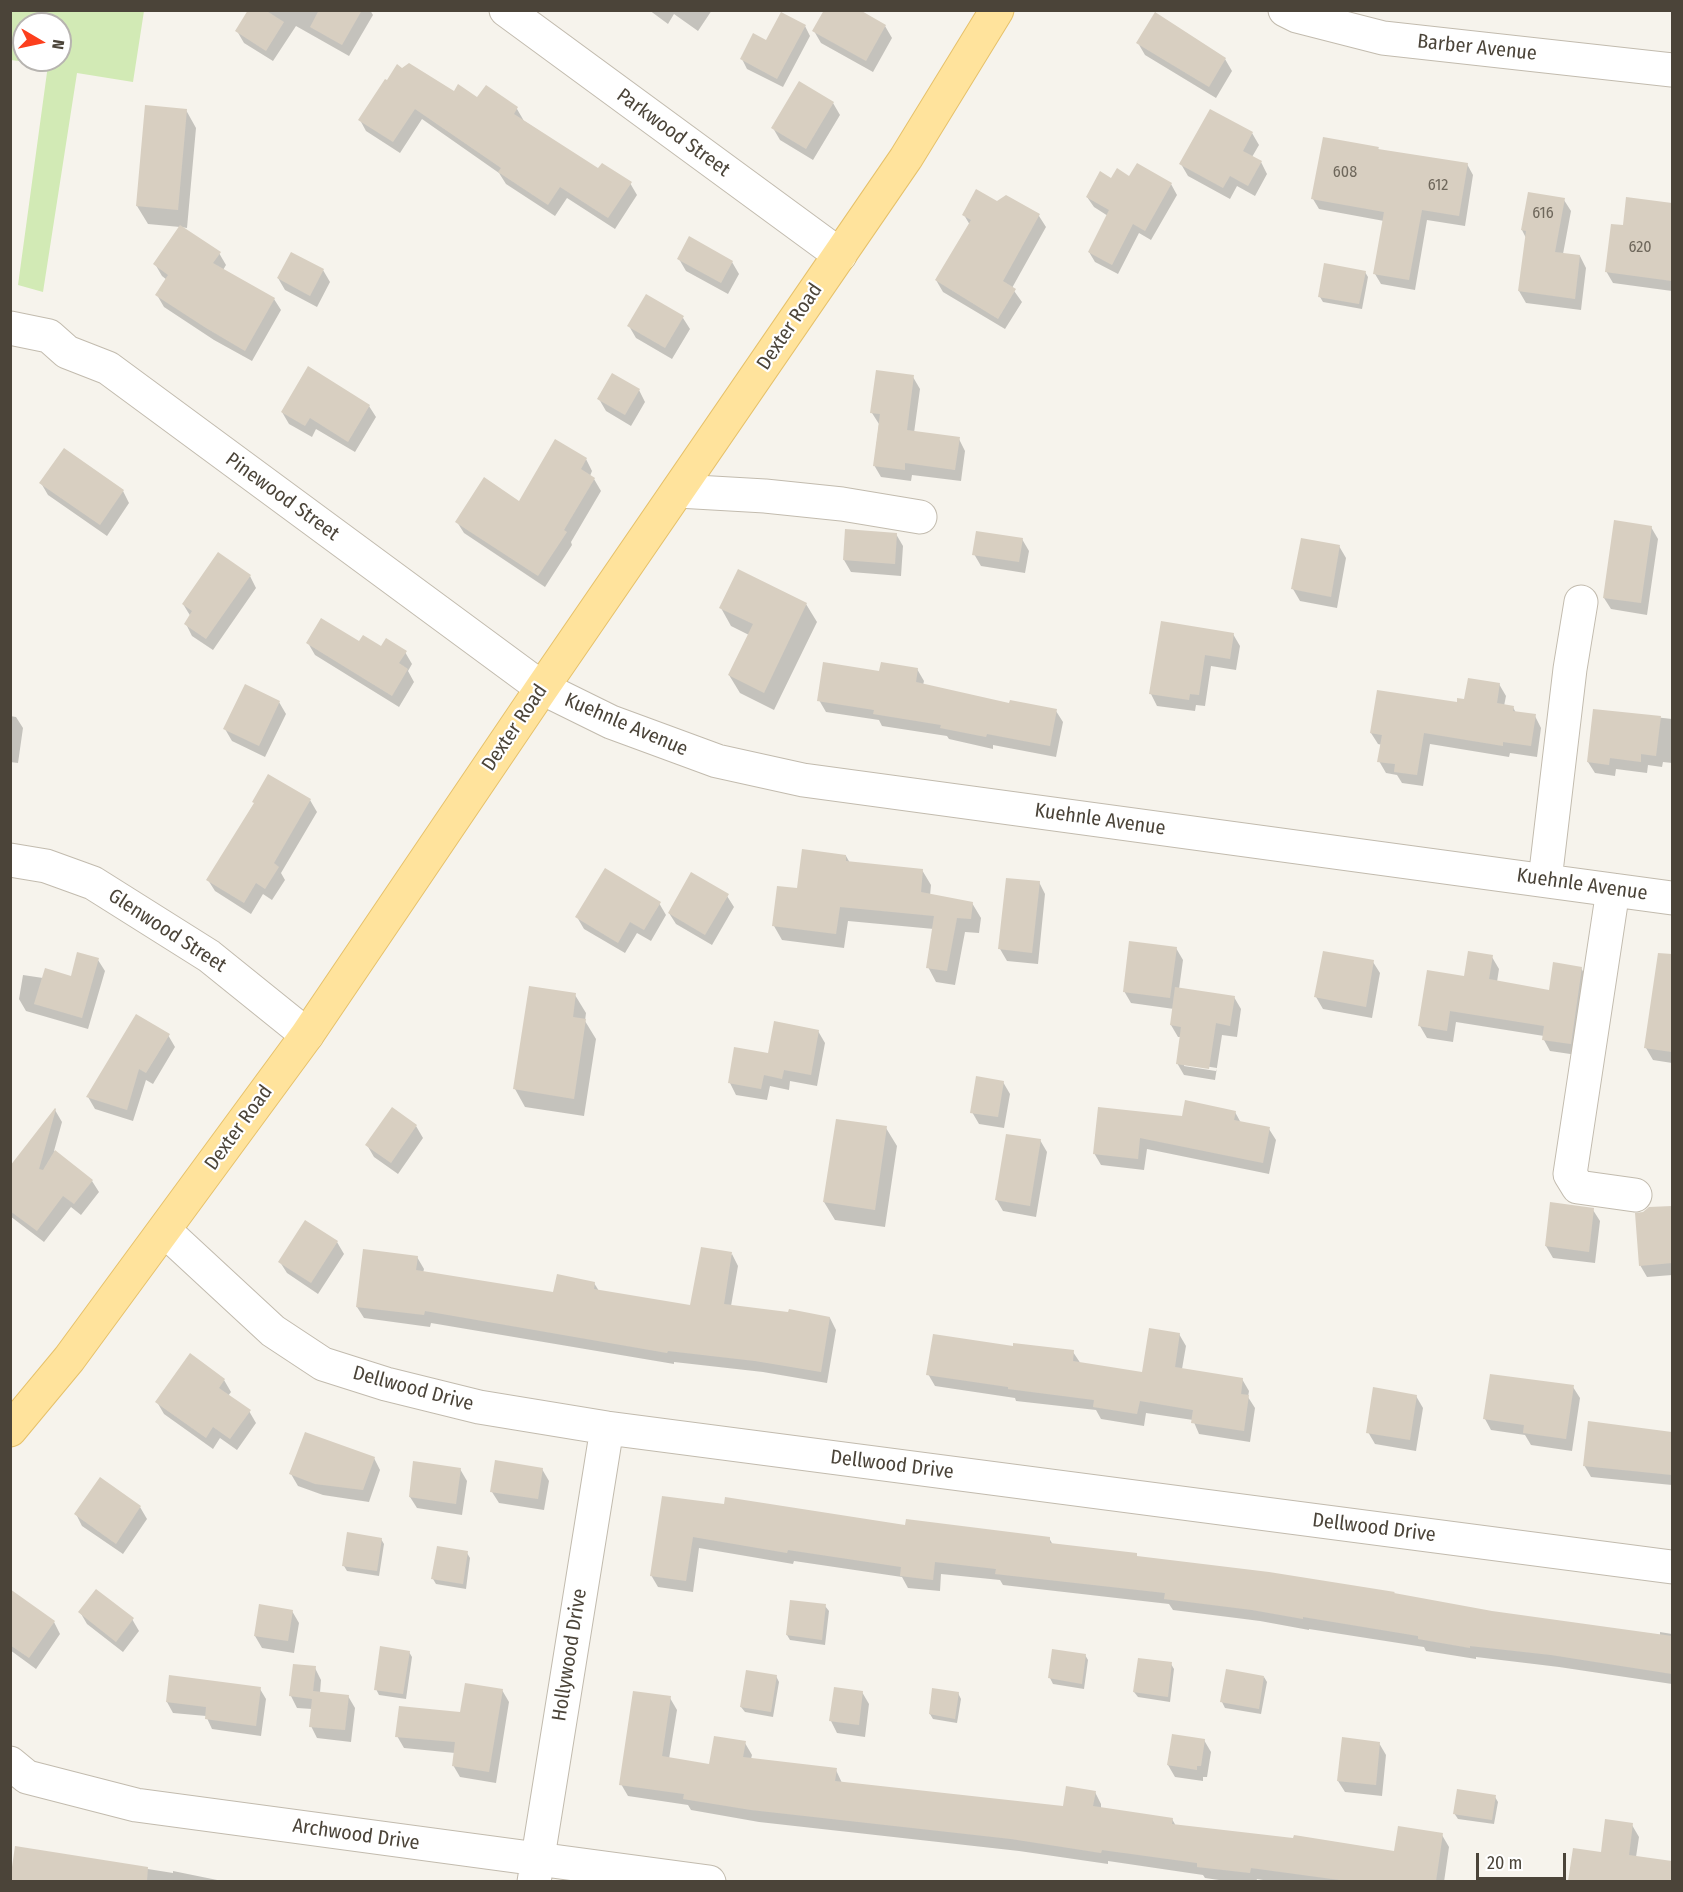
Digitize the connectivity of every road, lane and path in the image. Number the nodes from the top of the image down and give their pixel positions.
1 (506, 10) edge
2 (998, 10) edge
3 (1285, 10) edge
4 (1672, 70) edge
5 (840, 255) junction
6 (10, 328) edge
7 (678, 491) junction
8 (920, 518) dead end
9 (1581, 602) dead end
10 (542, 688) junction
11 (10, 860) edge
12 (1545, 880) junction
13 (1613, 890) junction
14 (1672, 898) edge
15 (308, 1035) junction
16 (1635, 1195) dead end
17 (165, 1231) junction
18 (607, 1428) junction
19 (10, 1430) edge
20 (1672, 1567) edge
21 (10, 1763) edge
22 (536, 1871) edge
23 (709, 1881) edge

1 - 5 street, Parkwood Street
2 - 5 main road, Dexter Road
3 - 4 street, Barber Avenue
5 - 7 main road, Dexter Road
6 - 10 street, Pinewood Street
7 - 8 street
7 - 10 main road, Dexter Road
9 - 12 street
10 - 12 street, Kuehnle Avenue
10 - 15 main road, Dexter Road
11 - 15 street, Glenwood Street
12 - 13 street, Kuehnle Avenue
13 - 14 street, Kuehnle Avenue
13 - 16 street
15 - 17 main road, Dexter Road
17 - 18 street, Dellwood Drive
17 - 19 main road, Dexter Road
18 - 20 street, Dellwood Drive
18 - 22 street, Hollywood Drive
21 - 22 street, Archwood Drive
22 - 23 street, Archwood Drive

